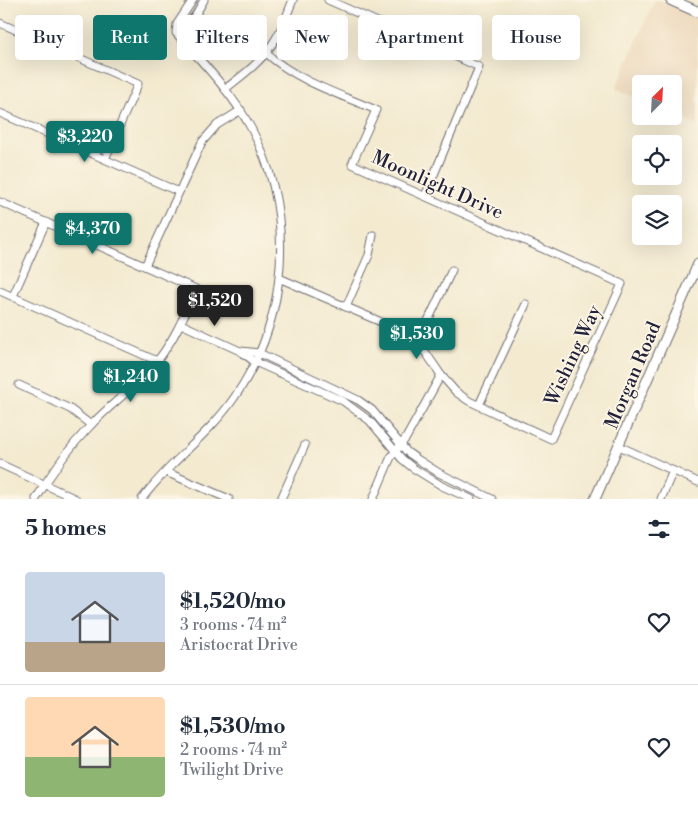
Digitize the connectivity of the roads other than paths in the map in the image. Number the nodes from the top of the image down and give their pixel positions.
1 (193, 0) edge
2 (204, 0) edge
3 (293, 0) edge
4 (328, 0) edge
5 (671, 0) edge
6 (698, 12) edge
7 (183, 15) edge
8 (195, 15) edge
9 (0, 23) edge
10 (267, 52) edge
11 (267, 54) edge
12 (200, 60) edge
13 (259, 60) edge
14 (225, 89) junction
15 (240, 110) junction
16 (0, 113) edge
17 (104, 159) junction
18 (179, 192) junction
19 (425, 196) junction
20 (0, 202) edge
21 (46, 222) junction
22 (373, 235) dead end
23 (698, 264) edge
24 (145, 266) junction
25 (452, 270) dead end
26 (278, 278) junction
27 (622, 284) joint
28 (0, 290) edge
29 (13, 296) junction
30 (526, 304) dead end
31 (346, 307) junction
32 (180, 324) junction
33 (417, 344) junction
34 (240, 351) junction
35 (260, 353) junction
36 (157, 361) junction
37 (255, 362) junction
38 (441, 375) junction
39 (19, 386) dead end
40 (479, 405) junction
41 (91, 424) junction
42 (402, 444) junction
43 (305, 445) dead end
44 (619, 446) junction
45 (396, 451) junction
46 (0, 464) edge
47 (674, 471) junction
48 (166, 472) junction
49 (698, 482) edge
50 (462, 484) junction
51 (44, 485) junction
52 (456, 496) edge
53 (36, 499) edge
54 (76, 499) edge
55 (142, 499) edge
56 (229, 499) edge
57 (281, 499) edge
58 (373, 499) edge
59 (472, 499) edge
60 (492, 499) edge
61 (595, 499) edge
62 (661, 499) edge

1 - 7 street
2 - 8 street
3 - 10 street
4 - 19 street
5 - 6 main road
9 - 17 street
11 - 19 street, Moonlight Drive
12 - 14 street
13 - 14 street
14 - 15 street
15 - 18 street
15 - 26 street
16 - 17 street
17 - 18 street
18 - 24 street
19 - 27 street, Moonlight Drive
20 - 21 street
21 - 24 street
21 - 29 street
22 - 31 street
23 - 44 street, Morgan Road
24 - 32 street
25 - 33 street
26 - 31 street
26 - 35 street
27 - 40 street, Wishing Way
28 - 29 street
29 - 36 street
30 - 40 street
31 - 33 street
32 - 34 street
32 - 36 street
33 - 38 street
34 - 35 street
34 - 37 street
35 - 37 street
35 - 42 street
36 - 41 street
37 - 45 street
37 - 48 street
38 - 40 street
38 - 42 street
39 - 41 street
41 - 51 street
42 - 45 street
42 - 50 street
43 - 57 street
44 - 47 street
44 - 61 street, Morgan Road
45 - 52 street
45 - 58 street
46 - 51 street
47 - 49 street
47 - 62 street
48 - 55 street
48 - 56 street
50 - 52 street
50 - 60 street
51 - 53 street
51 - 54 street
52 - 59 street

